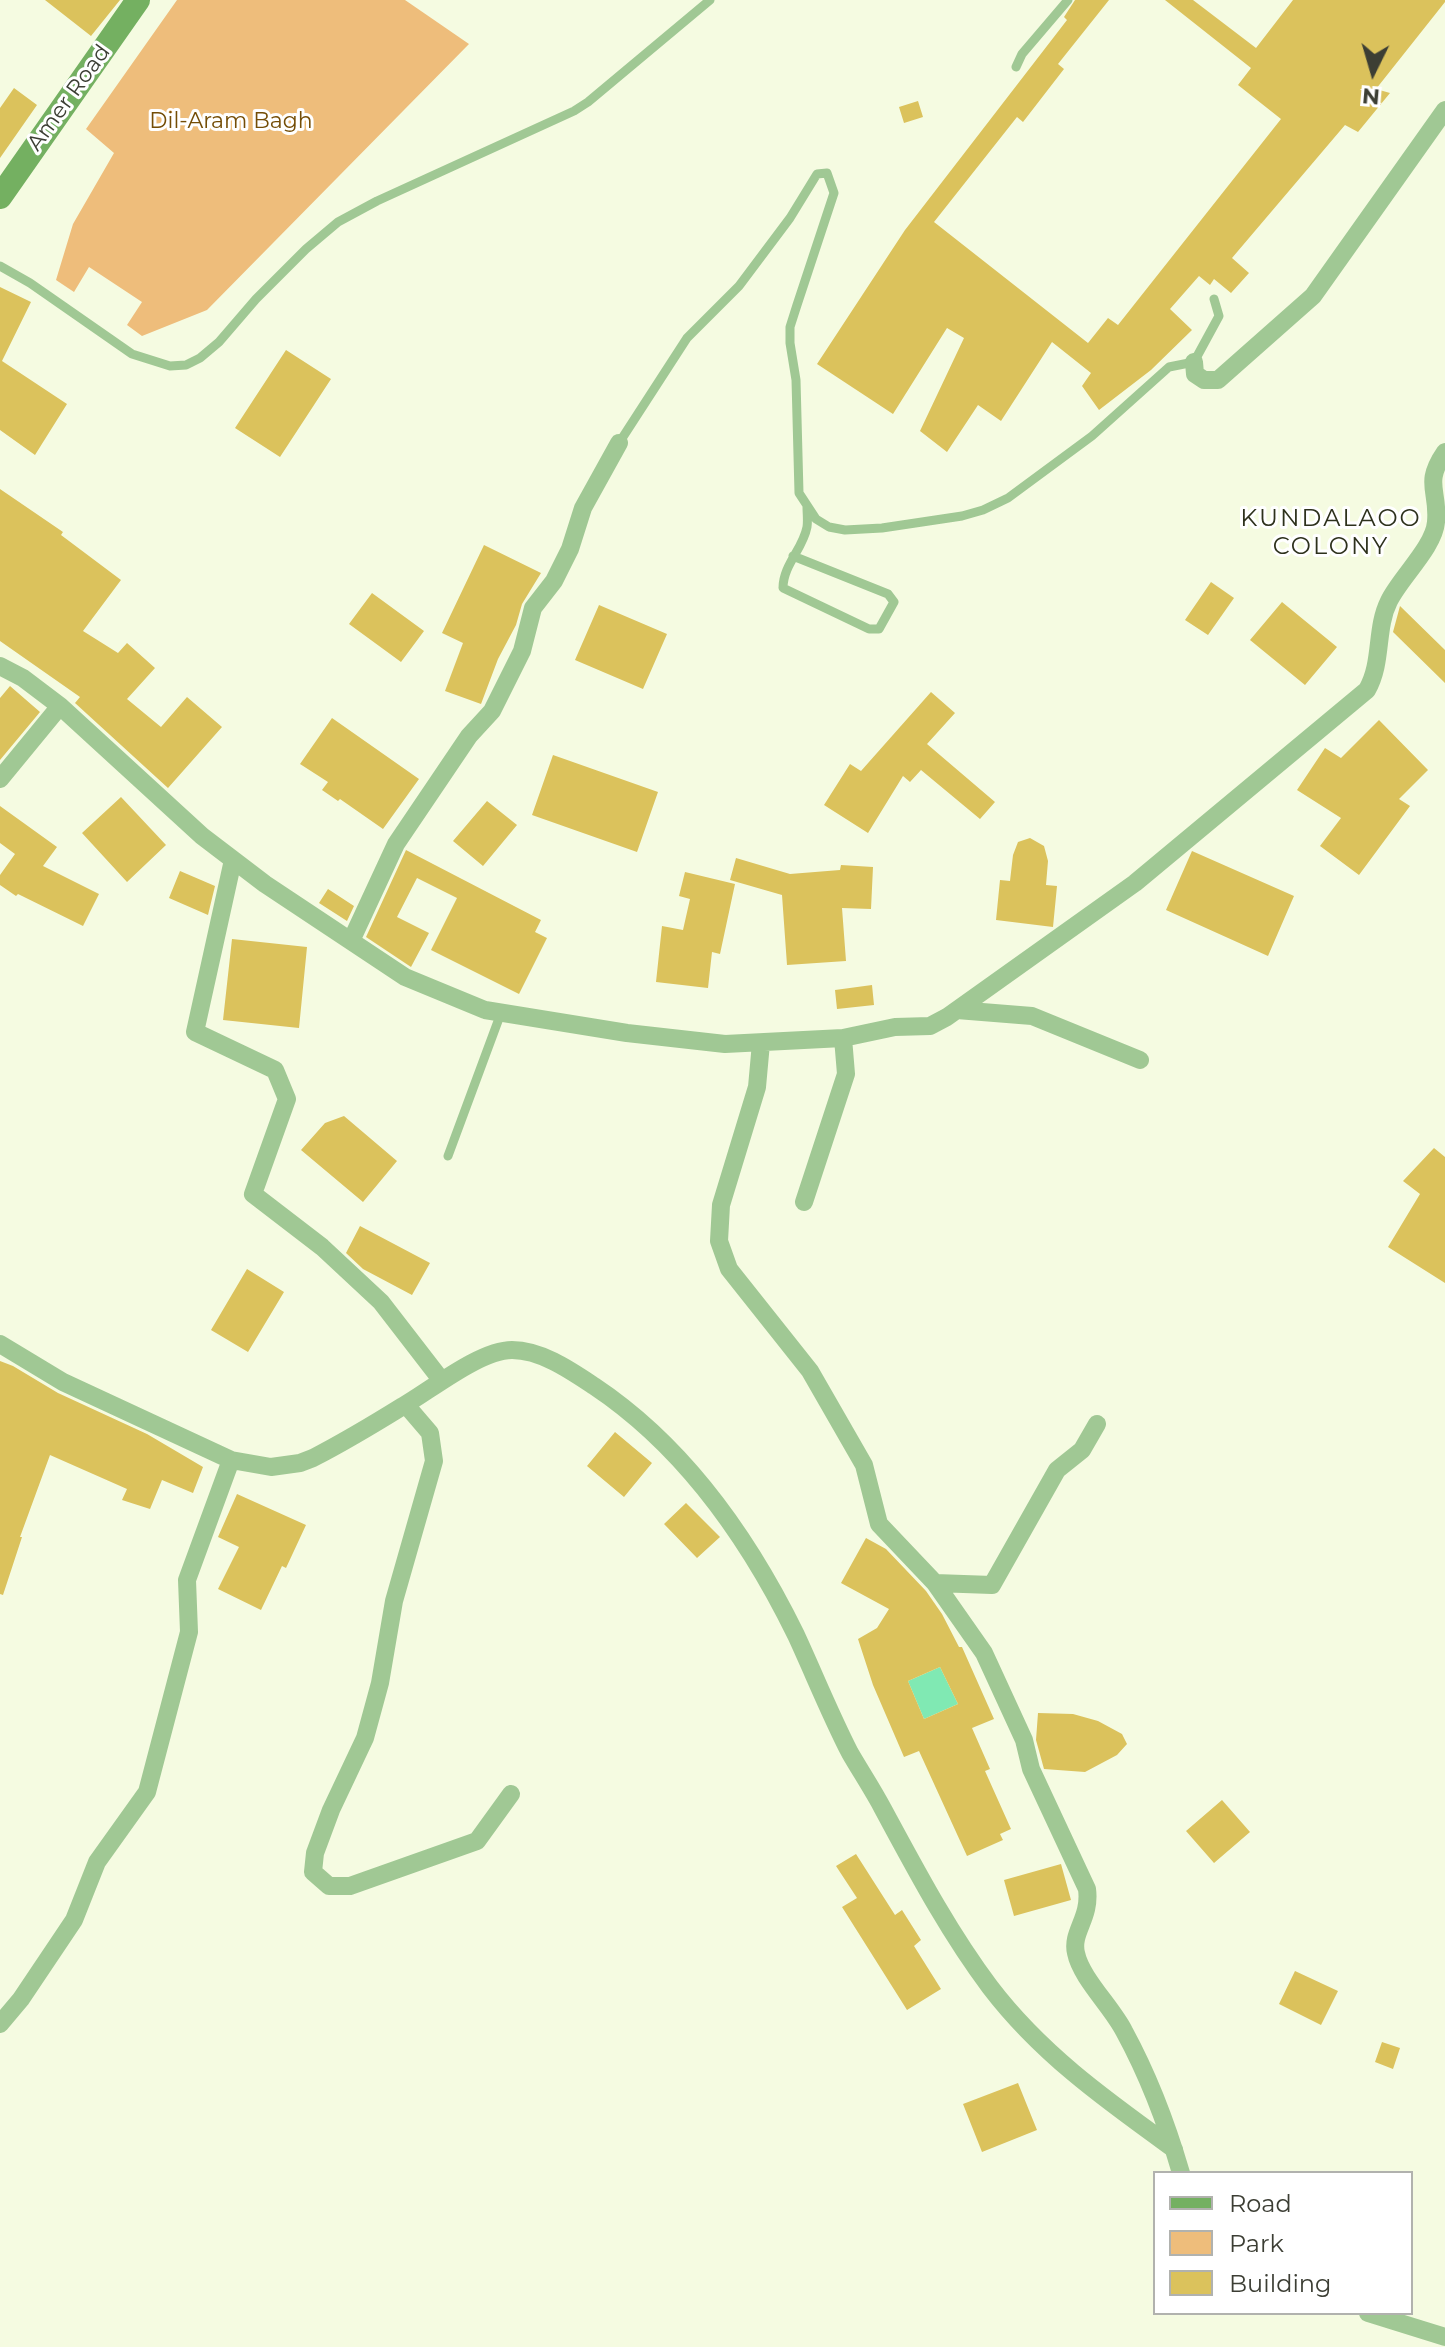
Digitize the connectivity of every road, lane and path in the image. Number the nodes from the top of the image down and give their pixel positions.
1 (138, 0) edge
2 (710, 0) edge
3 (1068, 0) edge
4 (1016, 67) dead end
5 (1445, 110) edge
6 (0, 197) edge
7 (0, 266) edge
8 (1214, 299) dead end
9 (1194, 362) junction
10 (619, 443) joint
11 (1445, 452) edge
12 (807, 507) junction
13 (793, 556) junction
14 (0, 666) edge
15 (60, 706) junction
16 (0, 779) edge
17 (233, 860) junction
18 (351, 941) junction
19 (957, 1010) junction
20 (501, 1013) junction
21 (843, 1038) junction
22 (761, 1043) junction
23 (1140, 1060) dead end
24 (448, 1156) dead end
25 (804, 1202) dead end
26 (0, 1344) edge
27 (442, 1381) junction
28 (406, 1405) junction
29 (1097, 1424) dead end
30 (231, 1460) junction
31 (935, 1583) junction
32 (511, 1794) dead end
33 (0, 2024) edge
34 (1174, 2149) junction
35 (1180, 2171) edge
36 (1374, 2315) edge
37 (1445, 2337) edge

1 - 6 main road, Amer Road
2 - 7 lane
3 - 4 lane
5 - 9 street
8 - 9 lane
9 - 12 lane
10 - 12 lane
10 - 18 street
11 - 19 street
12 - 13 lane
13 - 13 lane
14 - 15 street
15 - 16 street
15 - 17 street
17 - 18 street
17 - 27 street
18 - 20 street
19 - 21 street
19 - 23 street
20 - 22 street
20 - 24 lane
21 - 22 street
21 - 25 street
22 - 31 street
26 - 30 street
27 - 28 street
27 - 34 street
28 - 30 street
28 - 32 street
29 - 31 street
30 - 33 street
31 - 34 street
34 - 35 street
36 - 37 street

